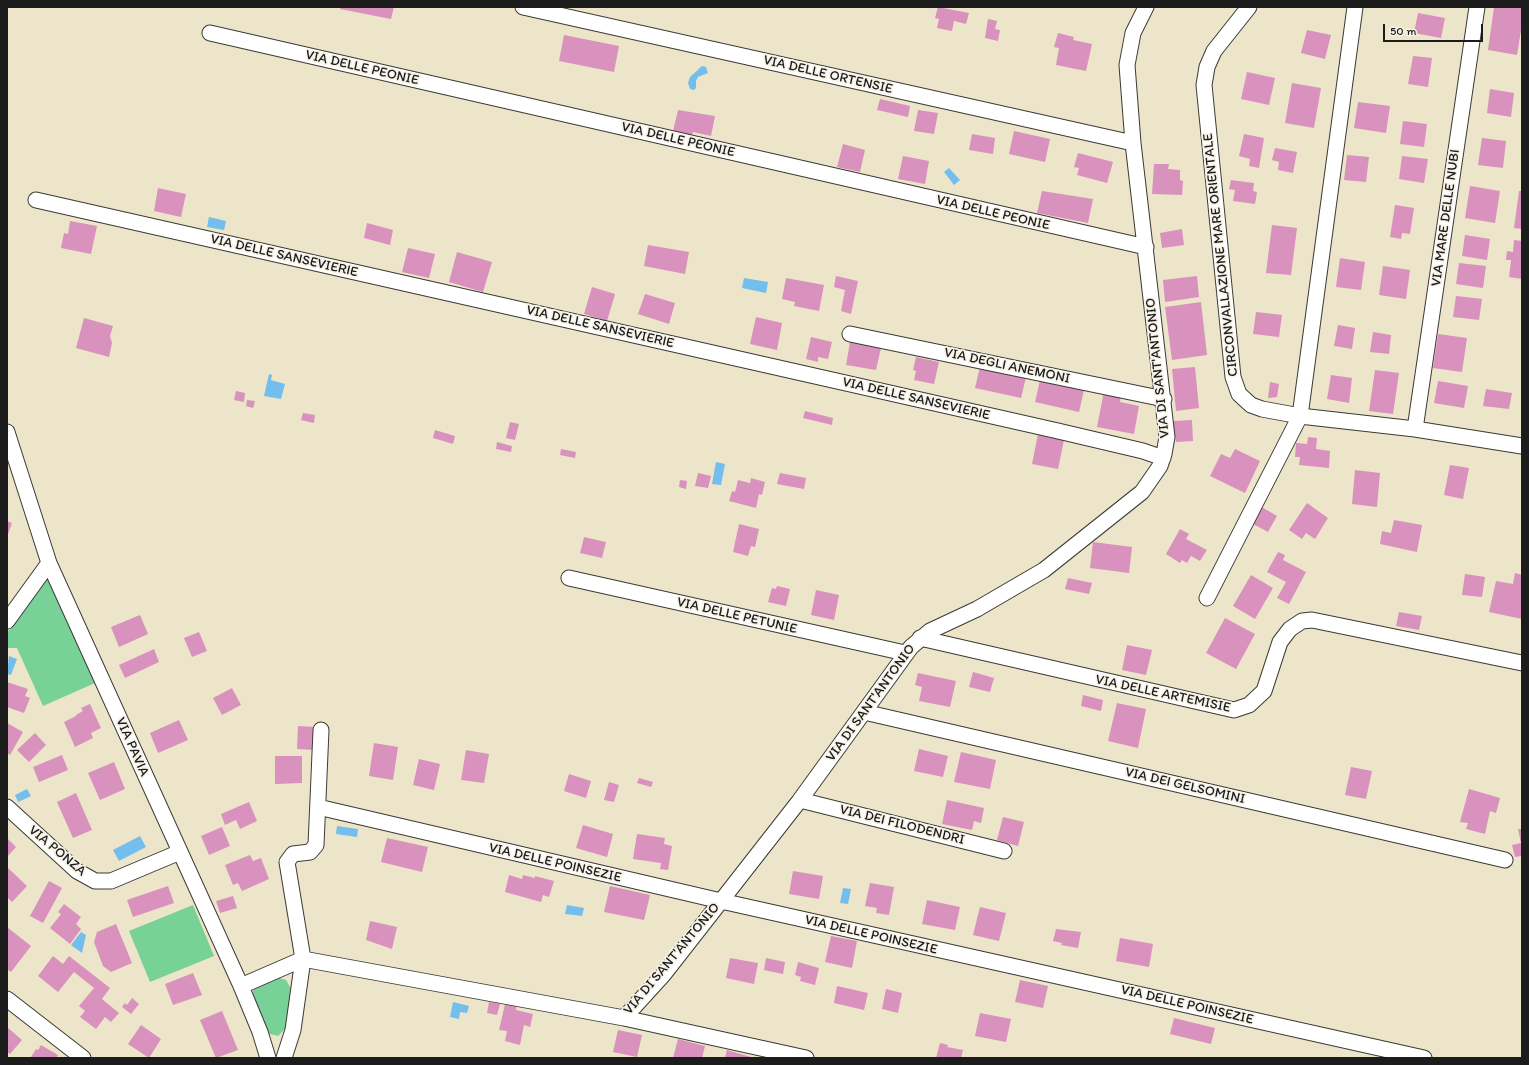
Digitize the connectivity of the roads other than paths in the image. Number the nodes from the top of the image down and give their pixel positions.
1 (523, 7) edge
2 (1146, 7) edge
3 (1249, 7) edge
4 (1355, 7) edge
5 (1477, 7) edge
6 (210, 34) dead end
7 (1133, 143) junction
8 (36, 200) dead end
9 (1146, 247) junction
10 (850, 334) dead end
11 (1164, 399) junction
12 (1300, 416) junction
13 (1415, 429) junction
14 (7, 432) edge
15 (1522, 446) edge
16 (1163, 458) junction
17 (12, 469) edge
18 (49, 563) junction
19 (569, 578) dead end
20 (1207, 598) dead end
21 (7, 621) edge
22 (920, 638) junction
23 (905, 653) junction
24 (1522, 663) edge
25 (864, 712) junction
26 (321, 730) dead end
27 (800, 800) junction
28 (7, 807) edge
29 (318, 807) junction
30 (1004, 851) dead end
31 (180, 852) junction
32 (1506, 860) dead end
33 (721, 901) junction
34 (303, 959) junction
35 (241, 986) junction
36 (7, 999) edge
37 (624, 1018) junction
38 (84, 1058) edge
39 (268, 1058) edge
40 (284, 1058) edge
41 (806, 1058) edge
42 (1424, 1058) edge

1 - 7 street, VIA DELLE ORTENSIE
2 - 7 street, VIA DI SANT'ANTONIO
3 - 12 street, CIRCONVALLAZIONE MARE ORIENTALE
4 - 12 street
5 - 13 street, VIA MARE DELLE NUBI
6 - 9 street, VIA DELLE PEONIE
7 - 9 street, VIA DI SANT'ANTONIO
8 - 16 street, VIA DELLE SANSEVIERIE
9 - 11 street, VIA DI SANT'ANTONIO
10 - 11 street, VIA DEGLI ANEMONI
11 - 16 street, VIA DI SANT'ANTONIO
12 - 13 street, CIRCONVALLAZIONE MARE ORIENTALE
12 - 20 street
13 - 15 street, CIRCONVALLAZIONE MARE ORIENTALE
14 - 17 street, VIA PAVIA
16 - 22 street, VIA DI SANT'ANTONIO
17 - 18 street, VIA PAVIA
18 - 21 street
18 - 31 street, VIA PAVIA
19 - 23 street, VIA DELLE PETUNIE
22 - 23 street, VIA DI SANT'ANTONIO
22 - 24 street, VIA DELLE ARTEMISIE
23 - 25 street, VIA DI SANT'ANTONIO
25 - 27 street, VIA DI SANT'ANTONIO
25 - 32 street, VIA DEI GELSOMINI
26 - 29 street
27 - 30 street, VIA DEI FILODENDRI
27 - 33 street, VIA DI SANT'ANTONIO
28 - 31 street, VIA PONZA
29 - 33 street, VIA DELLE POINSEZIE
29 - 34 street
31 - 35 street, VIA PAVIA
33 - 37 street, VIA DI SANT'ANTONIO
33 - 42 street, VIA DELLE POINSEZIE
34 - 35 street
34 - 37 street, VIA DI SANT'ANTONIO
34 - 40 street
35 - 39 street, VIA PAVIA
36 - 38 street
37 - 41 street

